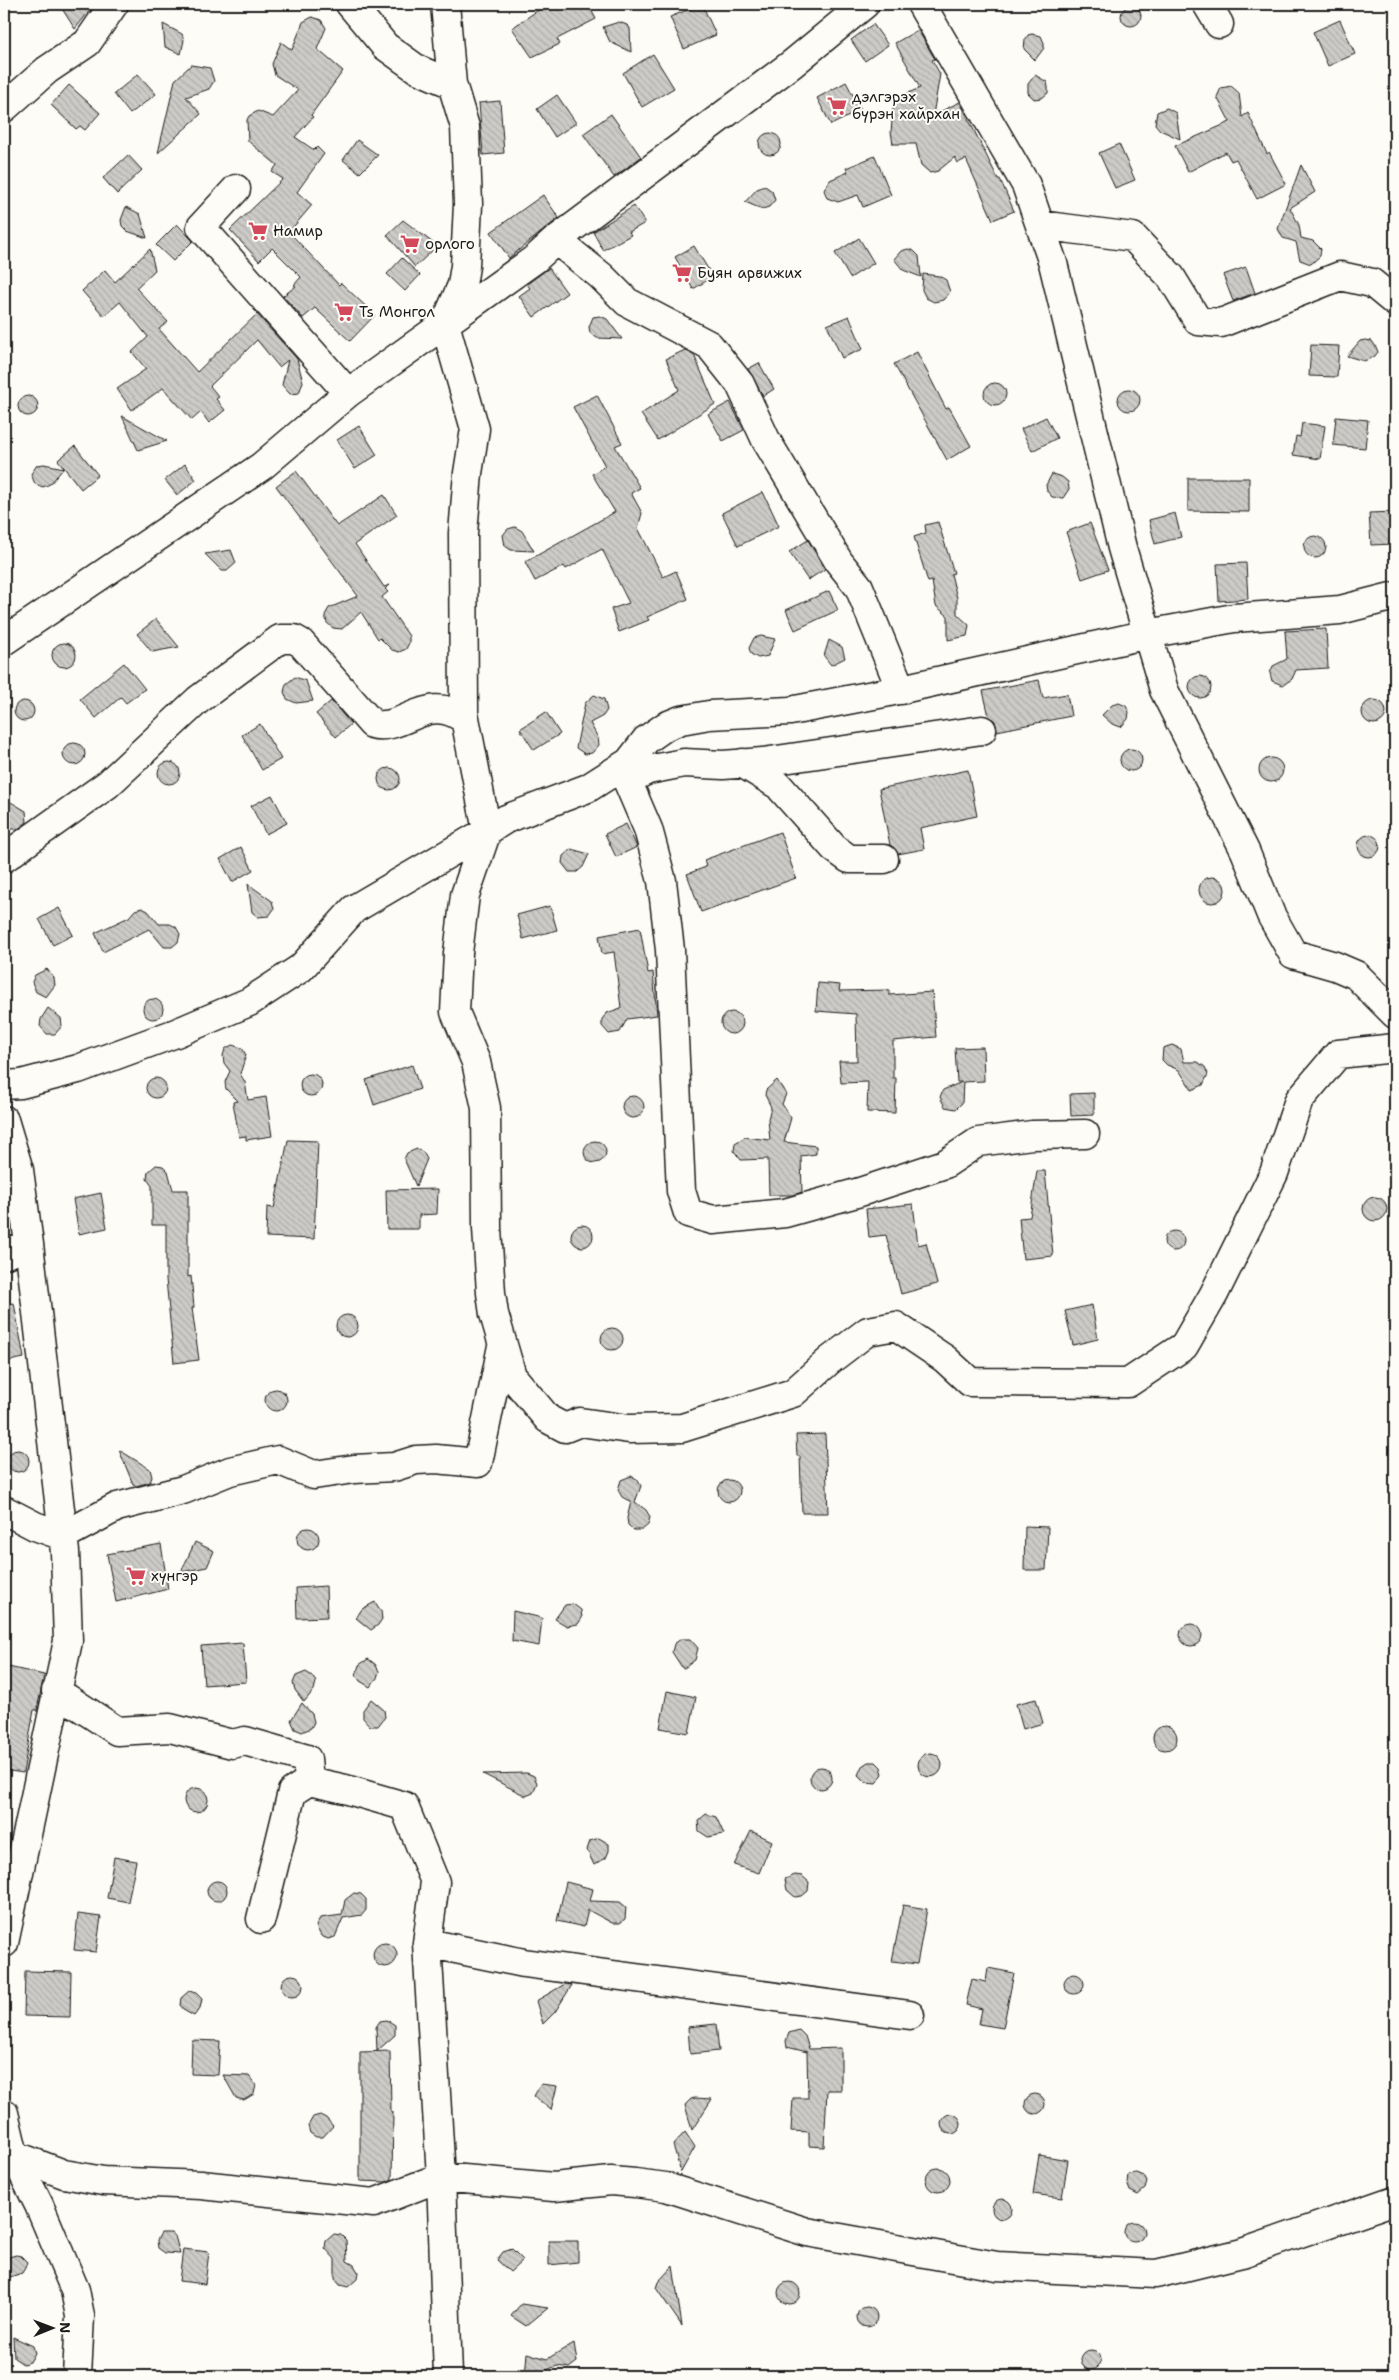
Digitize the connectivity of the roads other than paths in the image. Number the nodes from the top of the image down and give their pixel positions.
1 (114, 4) edge
2 (350, 4) edge
3 (445, 4) edge
4 (865, 4) edge
5 (922, 4) edge
6 (452, 84) junction
7 (4, 108) edge
8 (236, 189) dead end
9 (1040, 225) junction
10 (556, 240) junction
11 (1395, 302) edge
12 (445, 324) junction
13 (348, 393) junction
14 (1395, 596) edge
15 (1146, 634) junction
16 (4, 641) edge
17 (901, 690) junction
18 (465, 720) junction
19 (982, 730) dead end
20 (742, 764) junction
21 (623, 775) junction
22 (487, 831) junction
23 (4, 858) edge
24 (884, 859) dead end
25 (1395, 1014) edge
26 (1395, 1048) edge
27 (4, 1085) edge
28 (4, 1120) edge
29 (1085, 1134) dead end
30 (29, 1244) junction
31 (4, 1255) edge
32 (503, 1342) junction
33 (4, 1510) edge
34 (63, 1536) junction
35 (56, 1691) junction
36 (309, 1781) junction
37 (261, 1919) dead end
38 (4, 1943) edge
39 (427, 1943) junction
40 (910, 2015) dead end
41 (4, 2113) edge
42 (9, 2155) edge
43 (441, 2177) junction
44 (1395, 2200) edge
45 (77, 2376) edge
46 (448, 2376) edge

1 - 7 street
2 - 6 street
3 - 6 street
4 - 10 street
5 - 9 street
6 - 12 street
8 - 13 street
9 - 11 street
9 - 15 street
10 - 12 street
10 - 17 street
12 - 13 street
12 - 18 street
13 - 16 street
14 - 15 street
15 - 17 street
15 - 25 street
17 - 21 street
18 - 22 street
18 - 23 street
19 - 20 street
20 - 21 street
20 - 24 street
21 - 22 street
21 - 29 street
22 - 27 street
22 - 32 street
26 - 32 street
28 - 30 street
30 - 31 street
30 - 34 street
32 - 34 street
33 - 34 street
34 - 35 street
35 - 36 street
35 - 38 street
36 - 37 street
36 - 39 street
39 - 40 street
39 - 43 street
41 - 42 street
42 - 43 street
42 - 45 street
43 - 44 street
43 - 46 street

